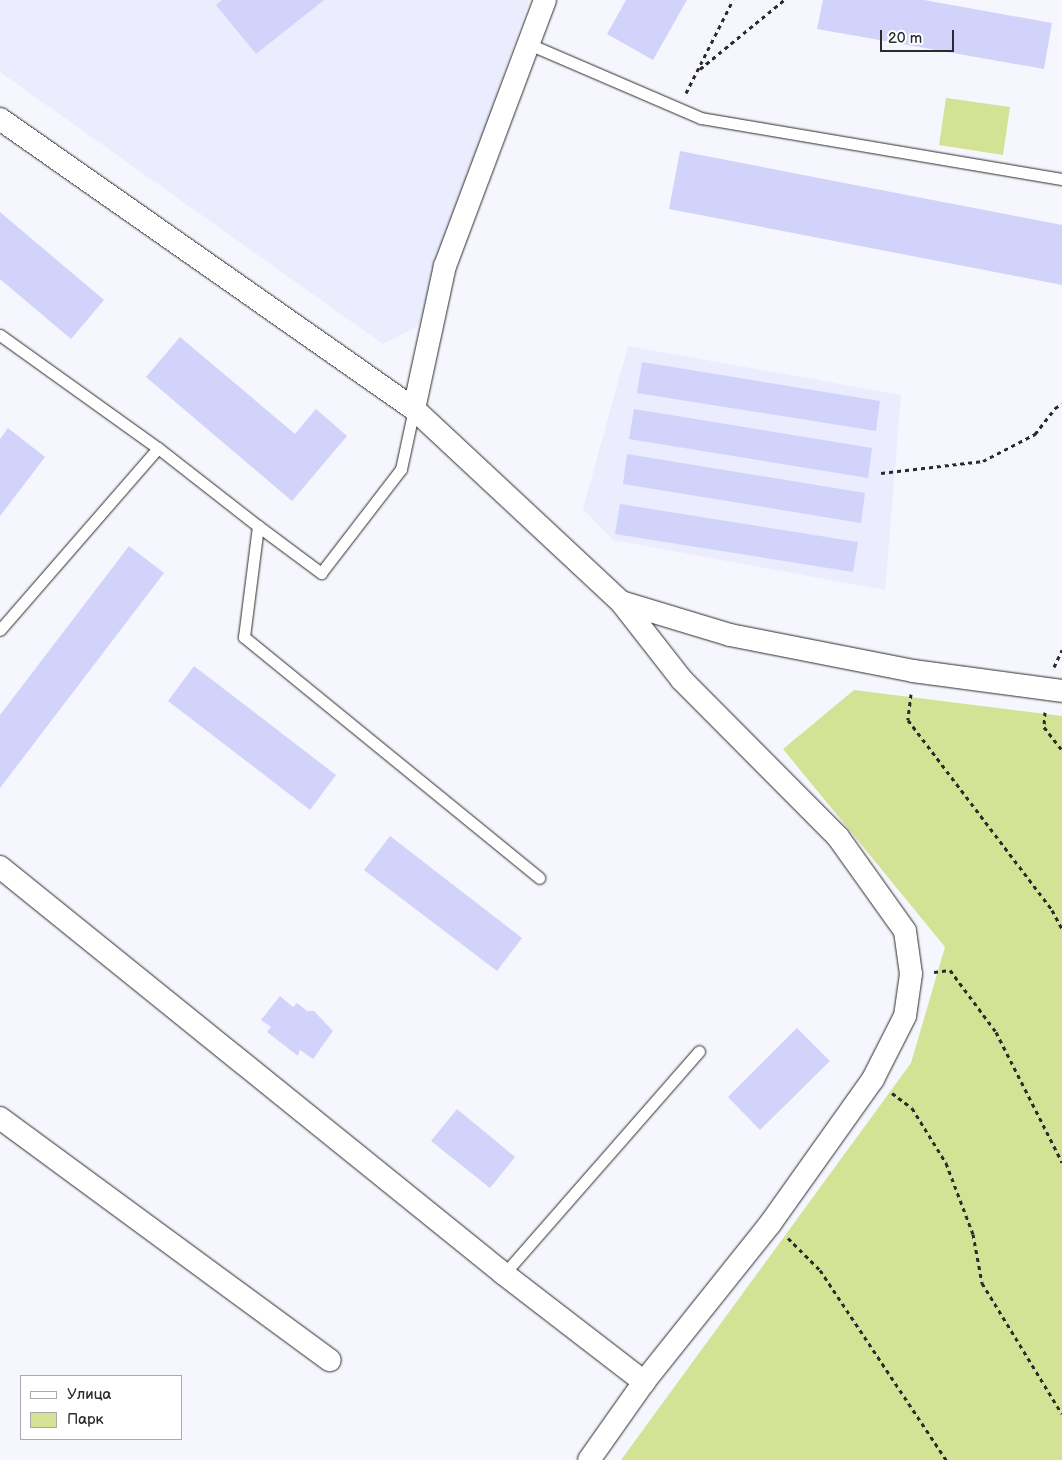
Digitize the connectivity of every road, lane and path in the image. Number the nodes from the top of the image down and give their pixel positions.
1 (546, 0) edge
2 (733, 0) edge
3 (784, 0) edge
4 (529, 44) junction
5 (698, 70) junction
6 (678, 109) junction
7 (0, 119) edge
8 (1062, 179) edge
9 (0, 335) edge
10 (1062, 404) edge
11 (414, 409) junction
12 (158, 448) junction
13 (881, 473) dead end
14 (258, 526) junction
15 (621, 602) junction
16 (0, 630) edge
17 (913, 671) junction
18 (1062, 691) edge
19 (0, 867) edge
20 (539, 878) dead end
21 (1062, 929) edge
22 (911, 974) junction
23 (699, 1051) dead end
24 (874, 1079) junction
25 (0, 1118) edge
26 (1062, 1162) edge
27 (770, 1224) junction
28 (504, 1274) junction
29 (330, 1360) dead end
30 (644, 1382) junction
31 (1062, 1414) edge
32 (590, 1460) edge
33 (946, 1460) edge

1 - 4 street
2 - 5 path
3 - 5 path
4 - 6 lane
4 - 11 street
5 - 6 path
6 - 8 lane
7 - 11 street
9 - 12 lane
10 - 13 path
11 - 14 lane
11 - 15 street
12 - 14 lane
12 - 16 lane
14 - 20 lane
15 - 17 street
15 - 22 street
17 - 18 street
17 - 21 path
19 - 28 street
22 - 24 street
22 - 26 path
23 - 28 lane
24 - 27 street
24 - 31 path
25 - 29 street
27 - 30 street
27 - 33 path
28 - 30 street
30 - 32 street

